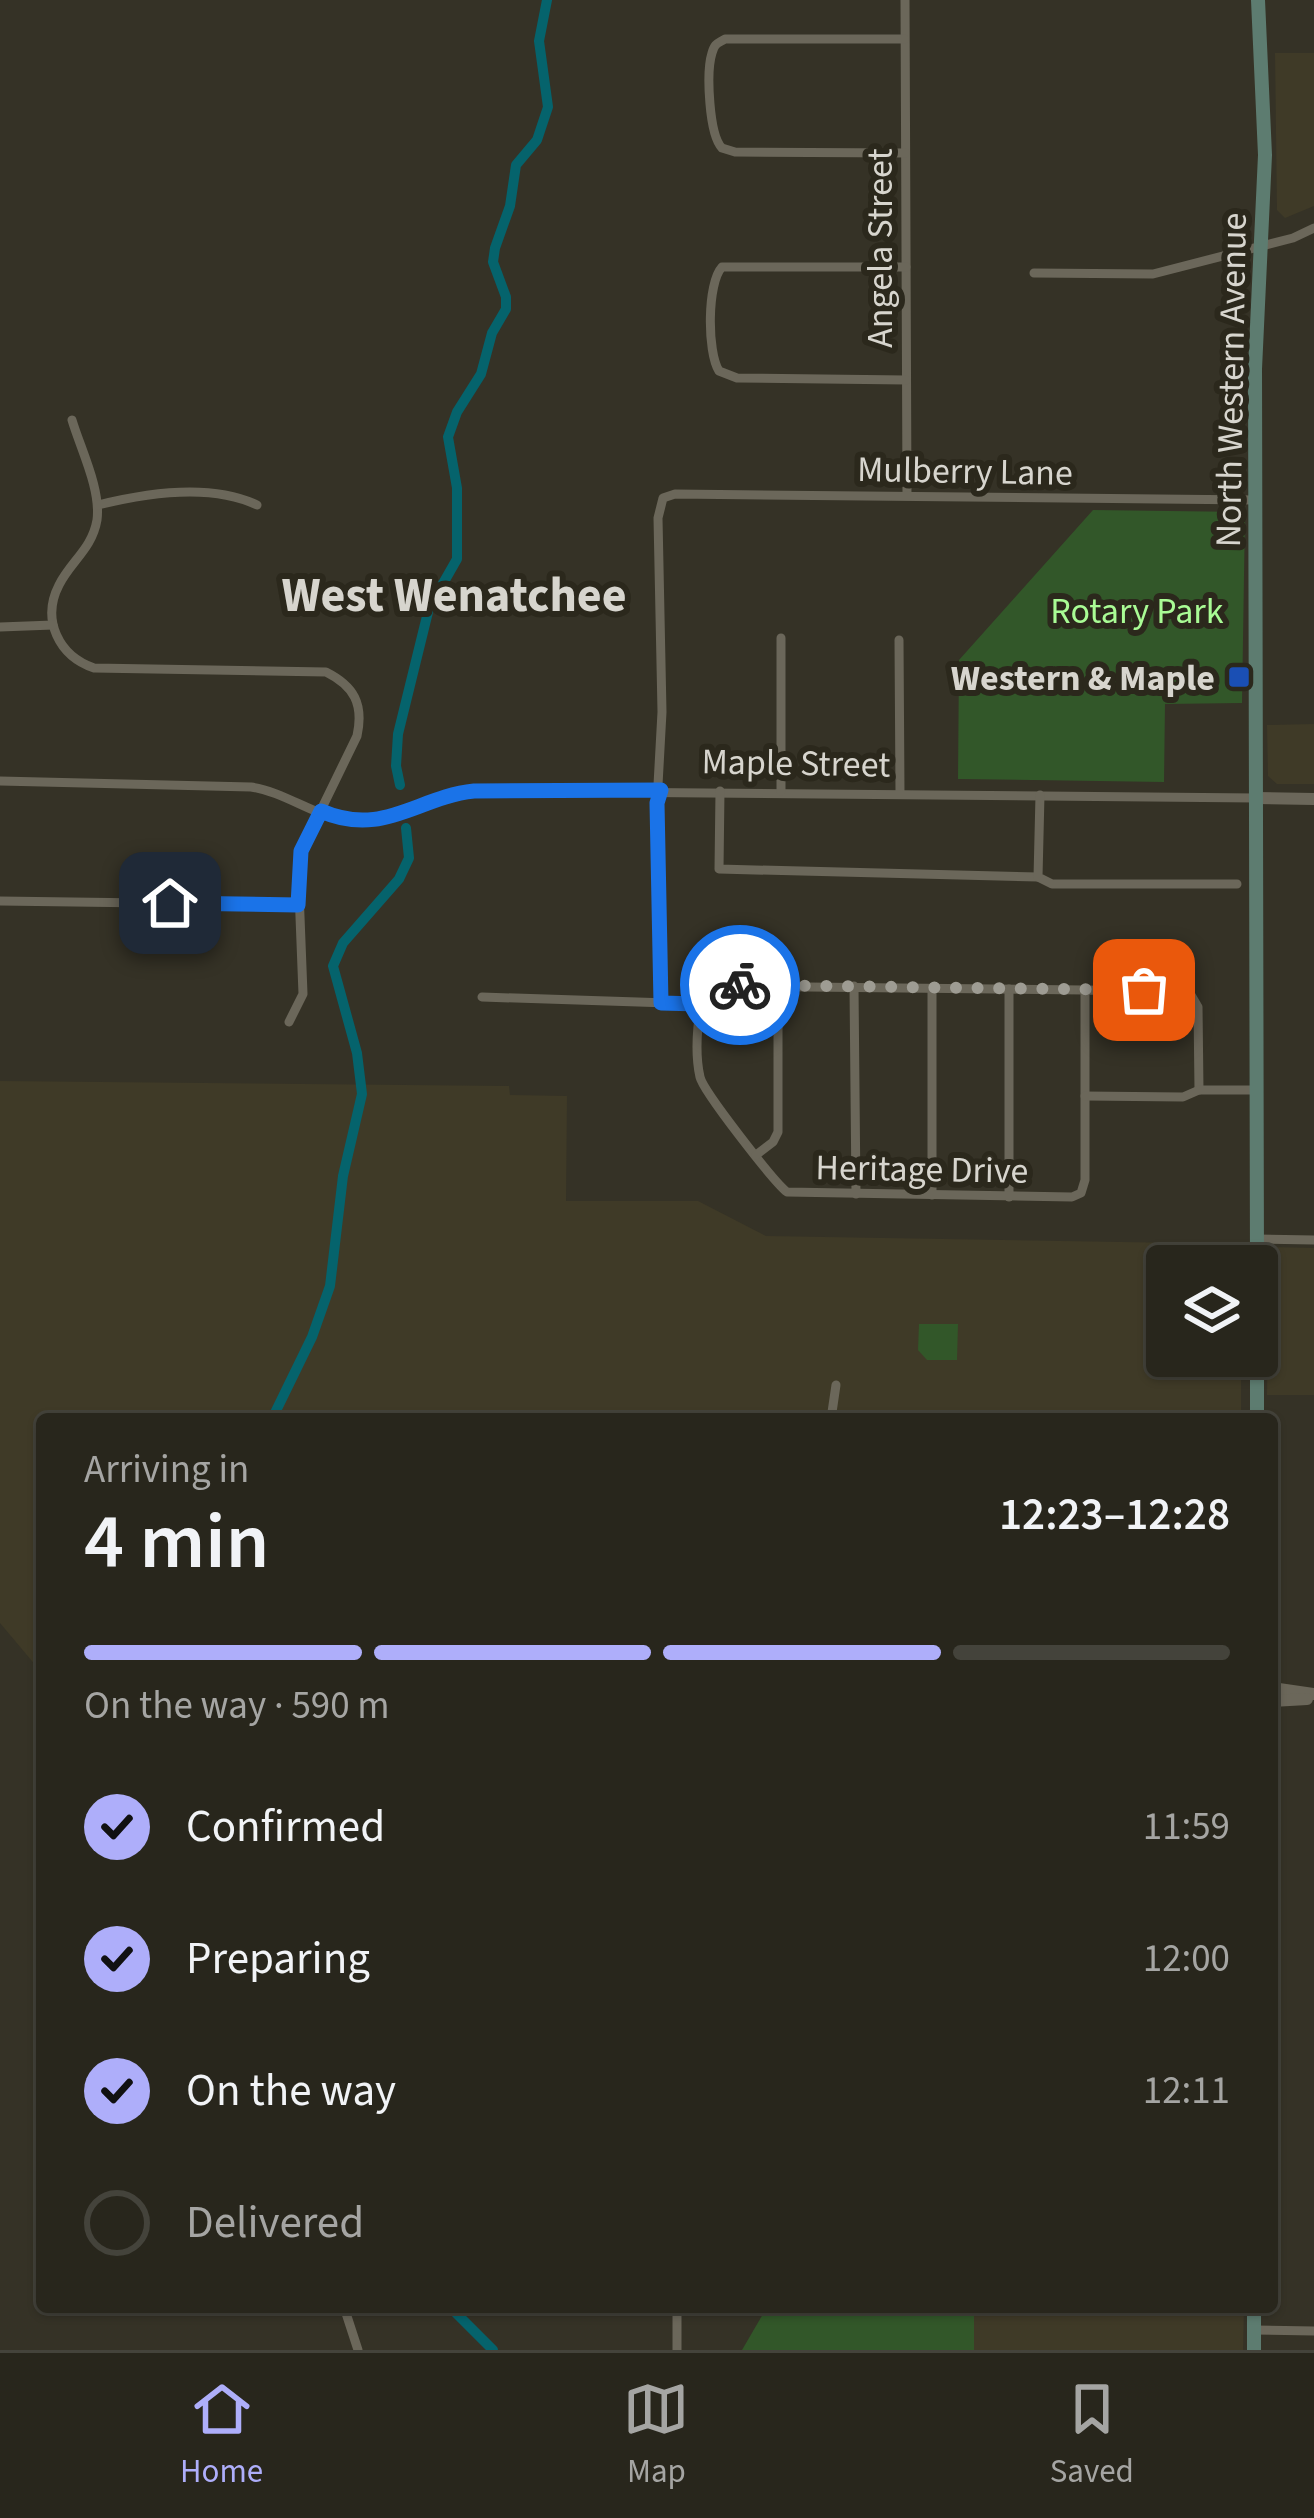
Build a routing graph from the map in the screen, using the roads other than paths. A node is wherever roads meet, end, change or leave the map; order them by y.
1 (904, 0) edge
2 (1258, 0) edge
3 (904, 39) junction
4 (905, 153) junction
5 (1314, 228) edge
6 (1262, 245) junction
7 (906, 267) junction
8 (1034, 273) dead end
9 (906, 380) junction
10 (72, 420) dead end
11 (908, 495) junction
12 (1255, 500) junction
13 (98, 505) junction
14 (257, 506) dead end
15 (53, 625) junction
16 (0, 628) edge
17 (781, 638) dead end
18 (899, 640) dead end
19 (0, 782) edge
20 (661, 790) junction
21 (720, 790) junction
22 (781, 791) junction
23 (900, 793) junction
24 (1040, 795) junction
25 (1256, 798) junction
26 (1314, 799) edge
27 (321, 811) junction
28 (1038, 877) junction
29 (1237, 884) dead end
30 (0, 901) edge
31 (298, 905) junction
32 (778, 986) junction
33 (854, 986) junction
34 (932, 988) junction
35 (1009, 988) junction
36 (1085, 990) junction
37 (482, 997) dead end
38 (661, 1003) junction
39 (699, 1004) junction
40 (289, 1022) dead end
41 (1199, 1090) junction
42 (1256, 1090) junction
43 (1085, 1096) junction
44 (756, 1155) junction
45 (856, 1194) junction
46 (932, 1195) junction
47 (1009, 1196) junction
48 (1256, 1239) junction
49 (1314, 1240) edge
50 (1256, 1245) edge
51 (1257, 1377) edge
52 (836, 1384) dead end
53 (832, 1413) edge
54 (1257, 1413) edge
55 (1278, 1689) edge
56 (1314, 1696) edge
57 (1278, 1700) edge
58 (346, 2313) edge
59 (677, 2313) edge
60 (1254, 2313) edge
61 (1254, 2330) junction
62 (1314, 2331) edge
63 (358, 2350) edge
64 (677, 2350) edge
65 (1254, 2350) edge

1 - 3 street, Angela Street
2 - 6 main road, North Western Avenue
3 - 4 street, Angela Street
3 - 4 street
4 - 7 street, Angela Street
5 - 6 street
6 - 8 street
6 - 12 main road, North Western Avenue
7 - 9 street, Angela Street
7 - 9 street
9 - 11 street, Angela Street
10 - 13 street
11 - 12 street, Mulberry Lane
11 - 20 street, Mulberry Lane
12 - 25 main road, North Western Avenue
13 - 14 street
13 - 15 street
15 - 16 street
15 - 27 street
17 - 22 street
18 - 23 street
19 - 27 street, Maple Street
20 - 21 street, Maple Street
20 - 27 street, Maple Street
20 - 38 street
21 - 22 street, Maple Street
21 - 28 street
22 - 23 street, Maple Street
23 - 24 street, Maple Street
24 - 25 street, Maple Street
24 - 28 street
25 - 26 street, Maple Street
25 - 42 main road, North Western Avenue
27 - 31 street
28 - 29 street
30 - 31 street
31 - 40 street
32 - 33 street
32 - 39 street
32 - 44 street
33 - 34 street
33 - 45 street
34 - 35 street
34 - 46 street
35 - 36 street
35 - 47 street
36 - 41 street
36 - 43 street
37 - 38 street
38 - 39 street
39 - 44 street, Heritage Drive
41 - 42 street
41 - 43 street
42 - 48 main road, North Western Avenue
43 - 47 street, Heritage Drive
44 - 45 street, Heritage Drive
45 - 46 street, Heritage Drive
46 - 47 street, Heritage Drive
48 - 49 street
48 - 50 main road, North Western Avenue
51 - 54 main road
52 - 53 street
55 - 56 street
56 - 57 street
58 - 63 street
59 - 64 street
60 - 61 main road
61 - 62 street
61 - 65 main road

